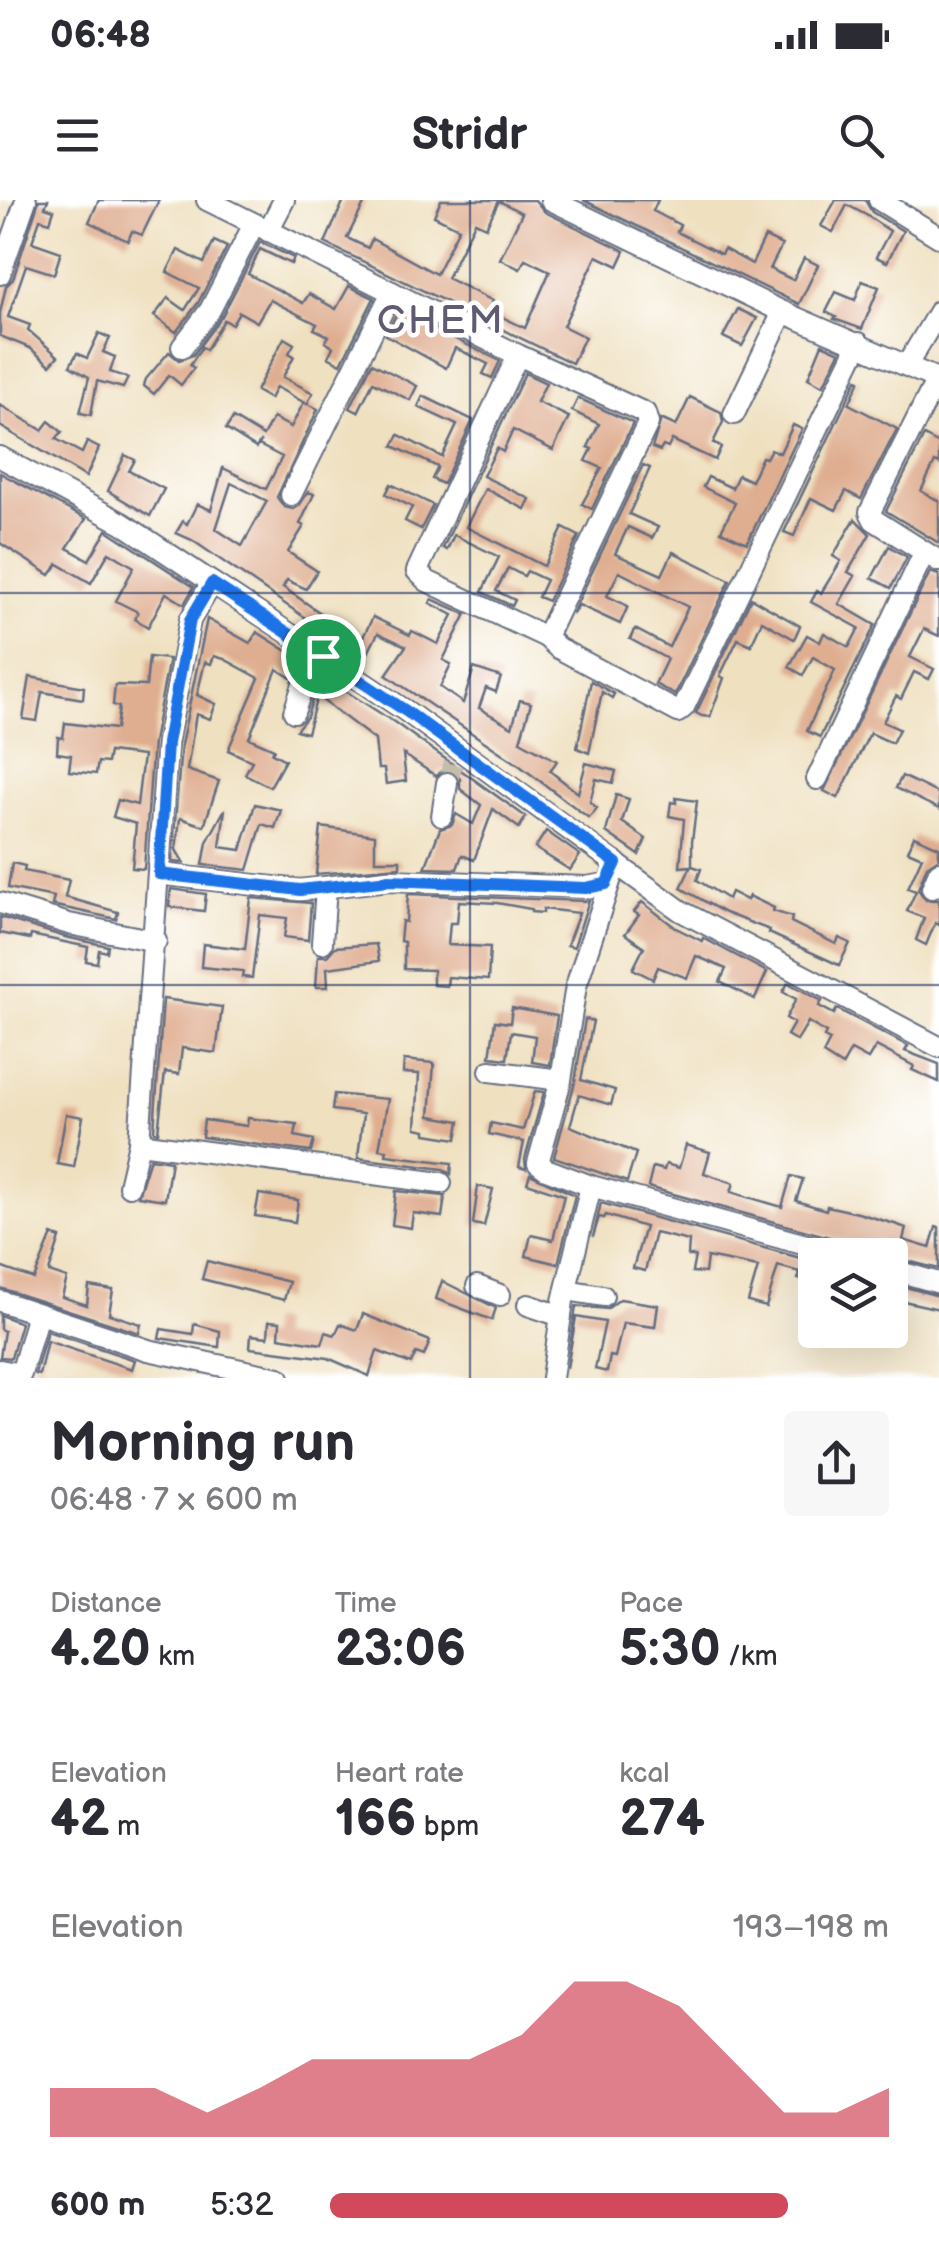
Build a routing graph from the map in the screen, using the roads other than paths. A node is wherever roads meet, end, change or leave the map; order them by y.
1 (26, 200) edge
2 (207, 200) edge
3 (284, 200) edge
4 (551, 200) edge
5 (891, 203) edge
6 (584, 207) edge
7 (261, 228) junction
8 (939, 236) edge
9 (1, 267) edge
10 (392, 292) junction
11 (939, 311) edge
12 (784, 312) junction
13 (859, 344) junction
14 (182, 347) dead end
15 (518, 355) junction
16 (907, 365) junction
17 (938, 380) edge
18 (734, 414) dead end
19 (0, 457) edge
20 (291, 496) dead end
21 (931, 557) edge
22 (212, 583) junction
23 (546, 637) junction
24 (323, 656) junction
25 (294, 712) dead end
26 (454, 766) junction
27 (817, 779) dead end
28 (442, 816) dead end
29 (616, 863) junction
30 (159, 874) junction
31 (606, 884) junction
32 (326, 888) junction
33 (0, 903) edge
34 (156, 941) junction
35 (322, 943) dead end
36 (939, 1048) edge
37 (490, 1071) dead end
38 (560, 1080) junction
39 (139, 1143) junction
40 (441, 1182) dead end
41 (130, 1186) dead end
42 (591, 1186) junction
43 (798, 1243) edge
44 (908, 1274) edge
45 (939, 1283) edge
46 (477, 1286) dead end
47 (566, 1290) junction
48 (500, 1295) dead end
49 (603, 1296) dead end
50 (0, 1301) edge
51 (528, 1305) dead end
52 (38, 1314) junction
53 (561, 1316) junction
54 (0, 1370) edge
55 (279, 1378) edge
56 (552, 1378) edge

1 - 9 street
2 - 7 street
3 - 7 street
4 - 6 street
5 - 8 street
6 - 12 street
7 - 10 street
7 - 14 street
10 - 15 street
10 - 20 street
11 - 16 street
12 - 13 street
12 - 18 street
13 - 16 street
13 - 23 street
15 - 23 street
15 - 23 street
16 - 17 street
17 - 21 street
19 - 22 street
21 - 27 street
22 - 24 street
22 - 30 street
24 - 25 street
24 - 26 street
26 - 28 street
26 - 29 street
29 - 31 street
29 - 36 street
30 - 32 street
30 - 34 street
31 - 32 street
31 - 38 street
32 - 35 street
33 - 34 street
34 - 39 street
37 - 38 street
38 - 42 street
39 - 40 street
39 - 41 street
42 - 43 street
42 - 47 street
44 - 45 street
46 - 48 street
47 - 49 street
47 - 53 street
50 - 52 street
51 - 53 street
52 - 54 street
52 - 55 street
53 - 56 street

